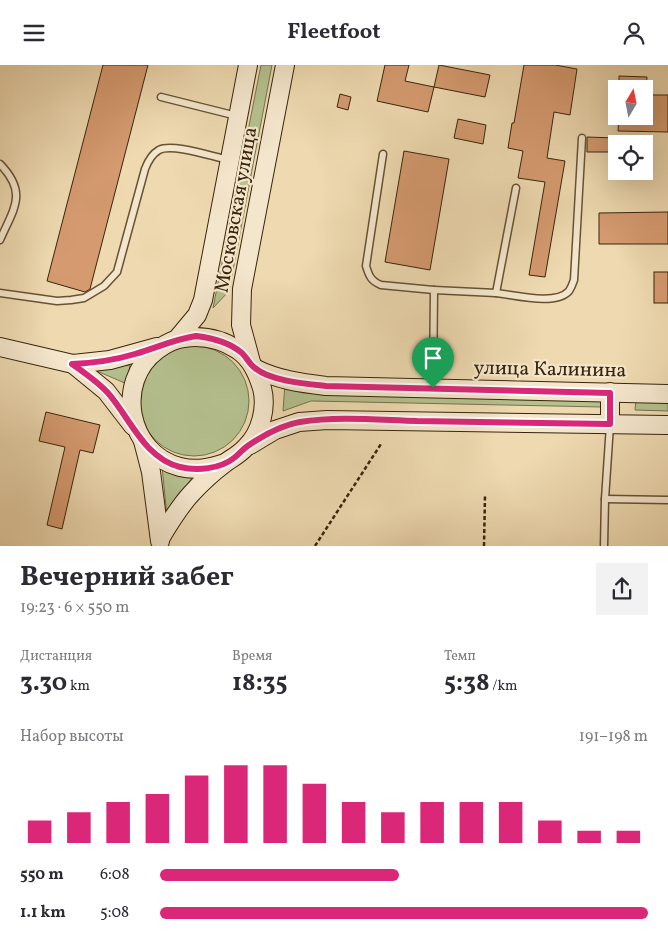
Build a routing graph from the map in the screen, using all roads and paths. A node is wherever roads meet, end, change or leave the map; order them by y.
1 (248, 65) edge
2 (285, 65) edge
3 (161, 97) dead end
4 (238, 117) junction
5 (582, 138) dead end
6 (382, 154) dead end
7 (230, 160) junction
8 (0, 164) edge
9 (516, 188) dead end
10 (0, 240) edge
11 (434, 290) junction
12 (0, 293) edge
13 (496, 293) junction
14 (171, 342) junction
15 (0, 347) edge
16 (72, 364) junction
17 (252, 365) junction
18 (433, 388) junction
19 (610, 393) junction
20 (668, 394) edge
21 (610, 424) junction
22 (668, 425) edge
23 (141, 437) junction
24 (381, 444) dead end
25 (248, 446) junction
26 (225, 463) junction
27 (485, 496) dead end
28 (605, 499) junction
29 (668, 500) edge
30 (160, 542) edge
31 (315, 546) edge
32 (484, 546) edge
33 (604, 546) edge

1 - 4 main road, Московская улица
2 - 17 main road, Московская улица
3 - 4 lane
4 - 7 main road, Московская улица
5 - 13 lane
6 - 11 lane
7 - 12 lane
7 - 14 main road, Московская улица
8 - 10 lane
9 - 13 lane
11 - 13 lane
11 - 18 lane
14 - 16 main road
14 - 17 main road
14 - 23 main road
15 - 16 main road
16 - 23 main road
17 - 18 main road, улица Калинина
17 - 25 main road
18 - 19 main road, улица Калинина
19 - 20 main road, улица Калинина
19 - 21 main road
21 - 22 main road
21 - 25 main road
21 - 28 lane
23 - 26 main road
23 - 30 main road
24 - 31 path
25 - 26 main road
26 - 30 main road
27 - 32 path
28 - 29 lane
28 - 33 lane

